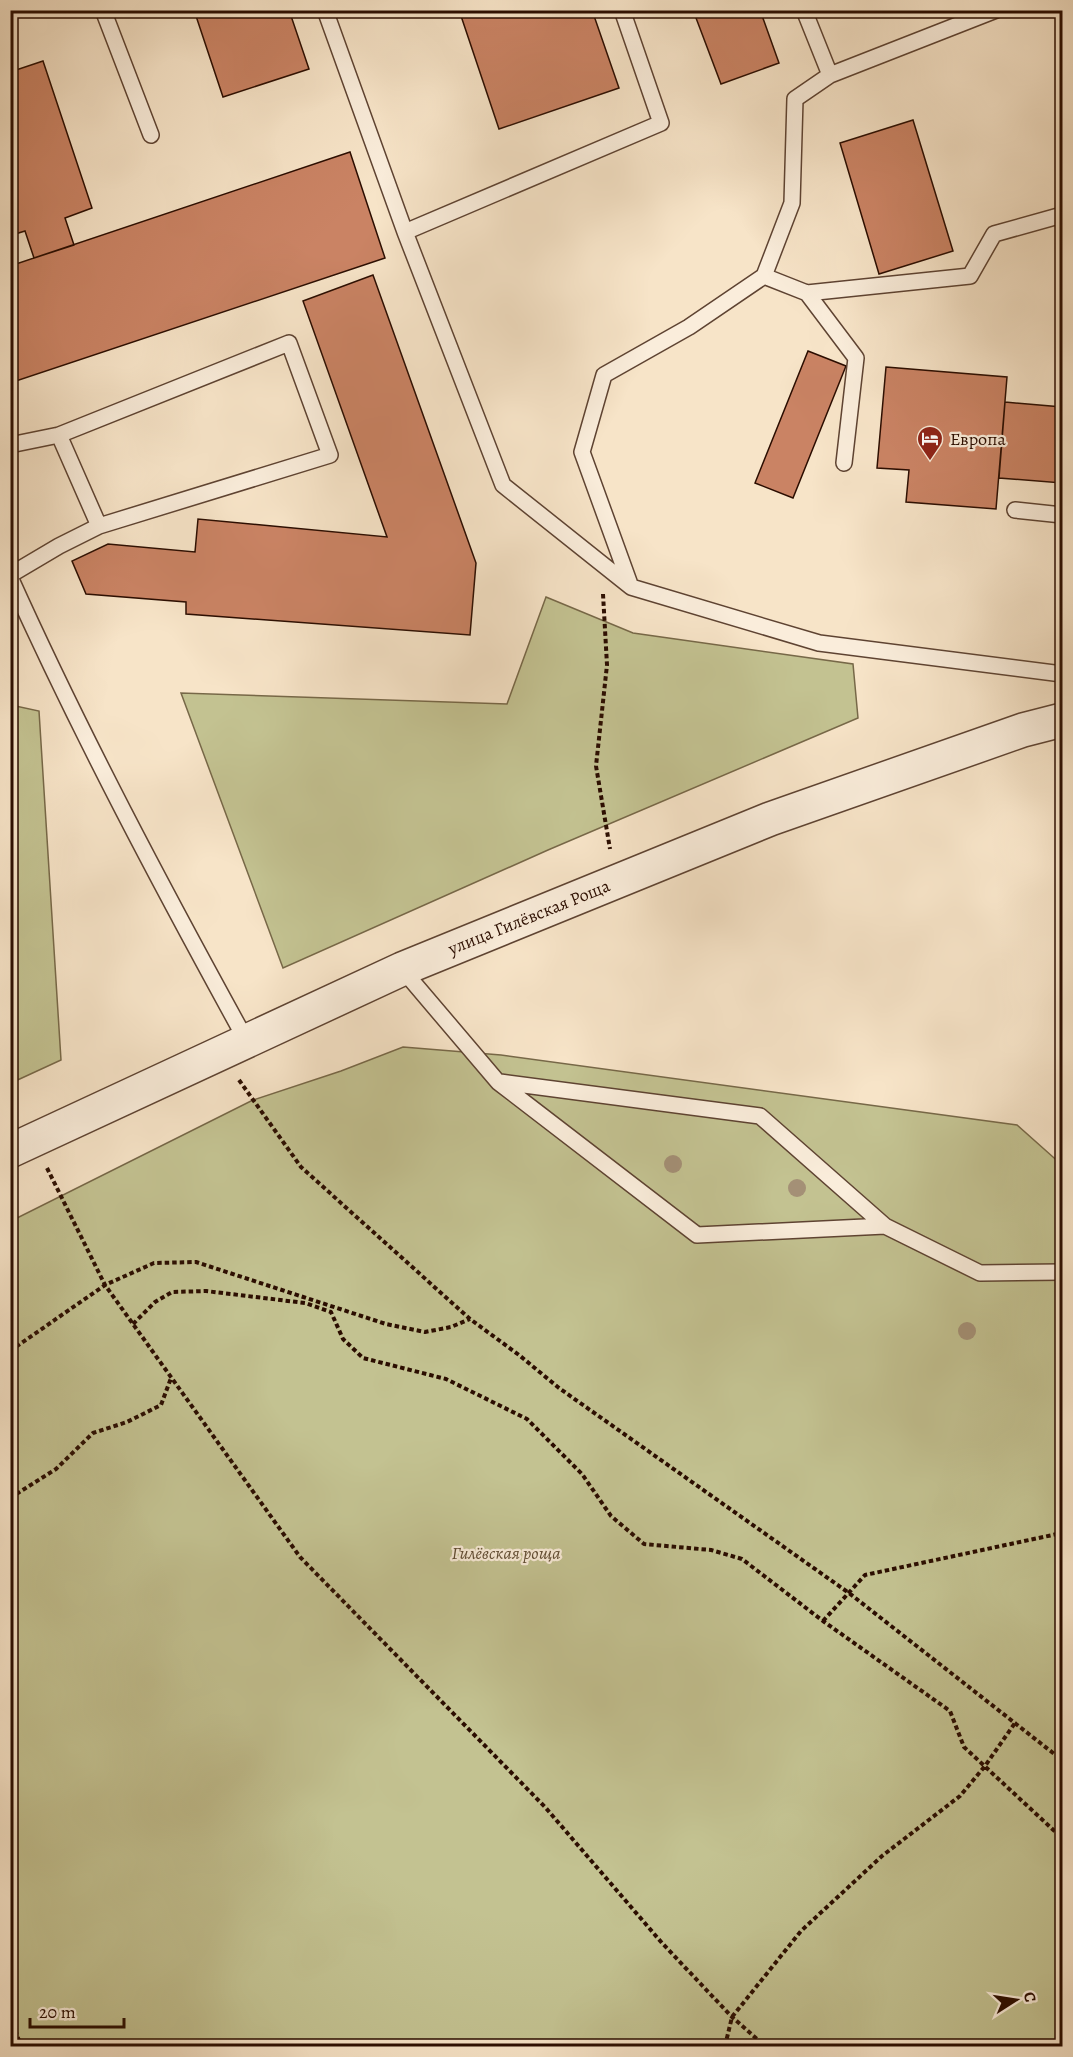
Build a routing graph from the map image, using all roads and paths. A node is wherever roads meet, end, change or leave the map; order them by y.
1 (103, 10) edge
2 (325, 10) edge
3 (622, 10) edge
4 (804, 10) edge
5 (996, 10) edge
6 (830, 75) junction
7 (151, 135) dead end
8 (1062, 215) edge
9 (405, 232) junction
10 (764, 276) junction
11 (807, 293) junction
12 (59, 435) junction
13 (10, 445) edge
14 (844, 463) dead end
15 (1015, 510) dead end
16 (1062, 515) edge
17 (99, 526) junction
18 (601, 564) junction
19 (10, 576) edge
20 (631, 587) junction
21 (1062, 674) edge
22 (1062, 720) edge
23 (616, 882) junction
24 (402, 969) junction
25 (233, 1046) junction
26 (498, 1082) junction
27 (22, 1145) edge
28 (885, 1226) junction
29 (1062, 1272) edge
30 (105, 1285) junction
31 (470, 1319) junction
32 (133, 1324) junction
33 (10, 1351) edge
34 (171, 1377) junction
35 (10, 1498) edge
36 (1062, 1533) edge
37 (849, 1593) junction
38 (823, 1621) junction
39 (1016, 1723) junction
40 (1062, 1760) edge
41 (985, 1766) junction
42 (1062, 1838) edge
43 (10, 2016) edge
44 (732, 2017) junction
45 (21, 2046) edge
46 (725, 2046) edge
47 (765, 2046) edge

1 - 7 lane
2 - 9 lane
3 - 9 lane
4 - 6 lane
5 - 6 lane
6 - 10 lane
8 - 11 lane
9 - 18 lane
10 - 11 lane
10 - 20 lane
11 - 14 lane
12 - 13 lane
12 - 17 lane
12 - 17 lane
15 - 16 lane
17 - 19 lane
18 - 20 lane
18 - 23 path
19 - 25 lane
20 - 21 lane
22 - 23 street, улица Гилёвская Роща
23 - 24 street, улица Гилёвская Роща
24 - 25 street, улица Гилёвская Роща
24 - 26 lane
25 - 27 street, улица Гилёвская Роща
25 - 31 path
26 - 28 lane
26 - 28 lane
27 - 30 path
28 - 29 lane
30 - 31 path
30 - 32 path
30 - 33 path
31 - 37 path
32 - 34 path
32 - 38 path
34 - 35 path
34 - 44 path
36 - 37 path
37 - 38 path
37 - 39 path
38 - 41 path
39 - 40 path
39 - 41 path
41 - 42 path
41 - 44 path
43 - 45 path
44 - 46 path
44 - 47 path

